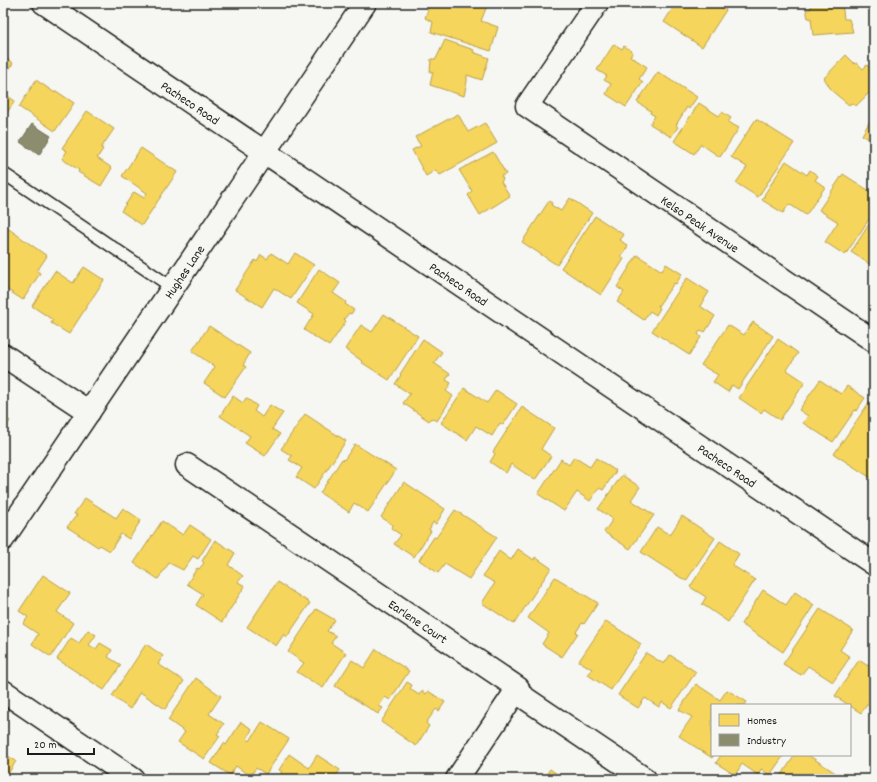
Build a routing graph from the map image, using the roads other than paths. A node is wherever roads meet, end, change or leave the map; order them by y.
1 (44, 3) edge
2 (365, 3) edge
3 (597, 3) edge
4 (265, 152) junction
5 (3, 173) edge
6 (173, 288) junction
7 (874, 341) edge
8 (3, 355) edge
9 (89, 412) junction
10 (187, 465) dead end
11 (3, 539) edge
12 (873, 560) edge
13 (3, 691) edge
14 (516, 692) junction
15 (133, 779) edge
16 (457, 779) edge
17 (645, 779) edge

1 - 4 street, Pacheco Road
2 - 4 street, Hughes Lane
3 - 7 street, Kelso Peak Avenue
4 - 6 street, Hughes Lane
4 - 12 street, Pacheco Road
5 - 6 lane
6 - 9 street, Hughes Lane
8 - 9 street
9 - 11 street, Hughes Lane
10 - 14 street, Earlene Court
13 - 15 street
14 - 16 street
14 - 17 street, Earlene Court

